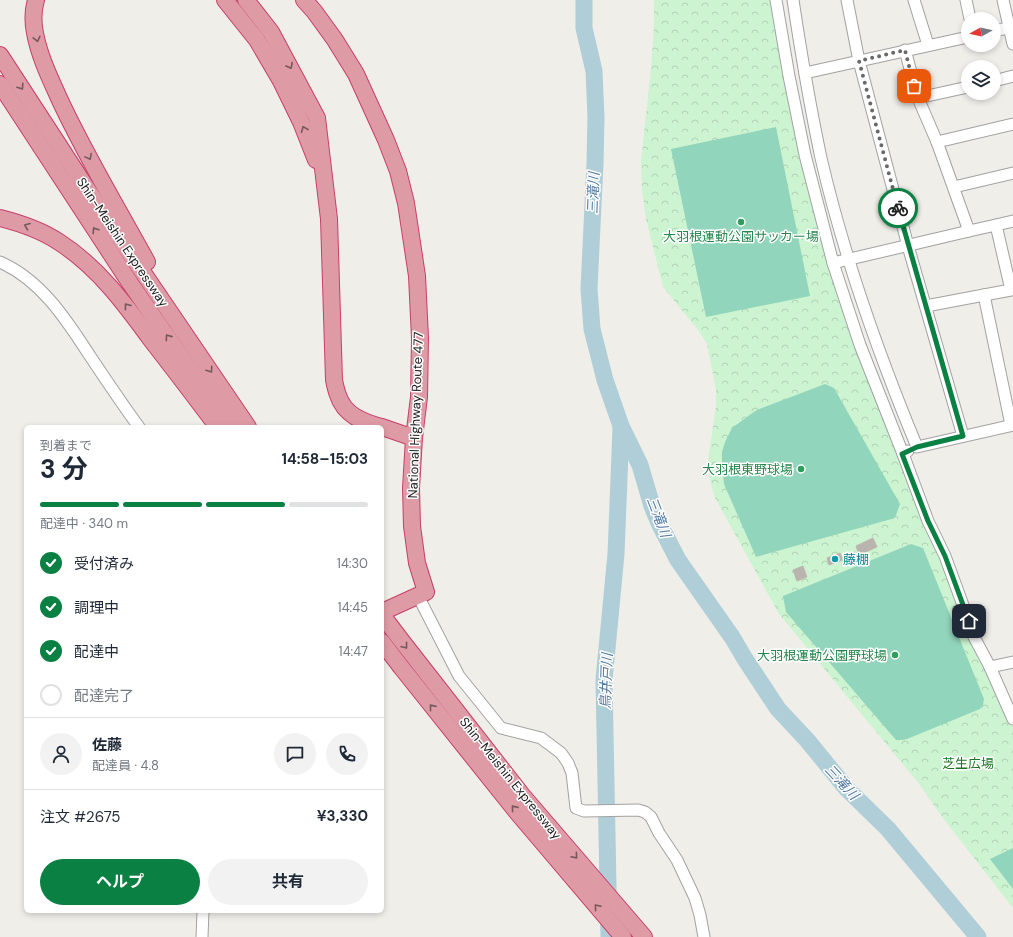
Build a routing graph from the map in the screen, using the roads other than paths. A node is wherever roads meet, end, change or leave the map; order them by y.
1 (36, 0) edge
2 (213, 0) edge
3 (225, 0) edge
4 (240, 0) edge
5 (246, 0) edge
6 (304, 0) edge
7 (776, 0) edge
8 (793, 0) edge
9 (847, 0) edge
10 (914, 0) edge
11 (966, 0) edge
12 (1003, 0) edge
13 (969, 12) edge
14 (1011, 27) edge
15 (1001, 29) edge
16 (271, 32) junction
17 (961, 38) edge
18 (257, 40) junction
19 (1013, 44) edge
20 (928, 45) junction
21 (905, 50) junction
22 (0, 55) edge
23 (859, 61) junction
24 (805, 73) junction
25 (1013, 76) edge
26 (1001, 79) edge
27 (0, 84) edge
28 (961, 89) edge
29 (918, 98) junction
30 (1013, 124) edge
31 (937, 142) junction
32 (1013, 173) edge
33 (324, 178) junction
34 (954, 187) junction
35 (0, 218) edge
36 (1013, 221) edge
37 (996, 225) junction
38 (969, 231) junction
39 (908, 246) junction
40 (848, 260) junction
41 (0, 262) edge
42 (833, 263) junction
43 (1012, 289) edge
44 (984, 295) junction
45 (926, 306) junction
46 (194, 348) junction
47 (137, 425) edge
48 (216, 425) edge
49 (229, 425) edge
50 (247, 425) edge
51 (374, 425) edge
52 (1012, 425) edge
53 (384, 428) edge
54 (963, 436) junction
55 (414, 438) junction
56 (917, 447) junction
57 (902, 454) junction
58 (418, 596) junction
59 (384, 611) edge
60 (384, 618) edge
61 (384, 645) edge
62 (1013, 662) edge
63 (990, 667) junction
64 (1013, 718) edge
65 (203, 913) edge
66 (202, 937) edge
67 (623, 937) edge
68 (644, 937) edge
69 (704, 937) edge

1 -> 46 highway
2 - 18 highway
3 - 18 highway
4 - 16 highway
5 - 16 highway
6 - 55 highway, National Highway Route 477
7 - 42 street
8 - 24 street
9 - 23 street
10 - 20 street
11 - 13 street
12 - 14 street
14 - 15 street
14 - 19 street
16 -> 33 highway
17 - 20 street
33 -> 18 highway
20 - 21 street
21 - 23 street
21 - 29 street
22 -> 46 highway, Shin-Meishin Expressway
23 - 24 street
23 - 39 street
24 - 40 street
25 - 26 street
49 -> 27 highway, Shin-Meishin Expressway
28 - 29 street
29 - 31 street
30 - 31 street
31 - 34 street
32 - 34 street
33 - 51 highway
34 - 38 street
48 -> 35 highway
36 - 37 street
37 - 38 street
37 - 43 street
38 - 39 street
39 - 40 street
39 - 45 street
40 - 42 street
40 - 56 street
41 - 47 street
42 - 57 street
43 - 44 street
44 - 45 street
44 - 52 street
45 - 54 street
46 -> 50 highway, Shin-Meishin Expressway
52 - 54 street
53 - 55 highway
54 - 56 street
55 - 58 highway, National Highway Route 477
56 - 57 street
57 - 63 street
58 - 59 highway
58 - 69 street
60 -> 68 highway, Shin-Meishin Expressway
67 -> 61 highway, Shin-Meishin Expressway
62 - 63 street
63 - 64 street
65 - 66 street

